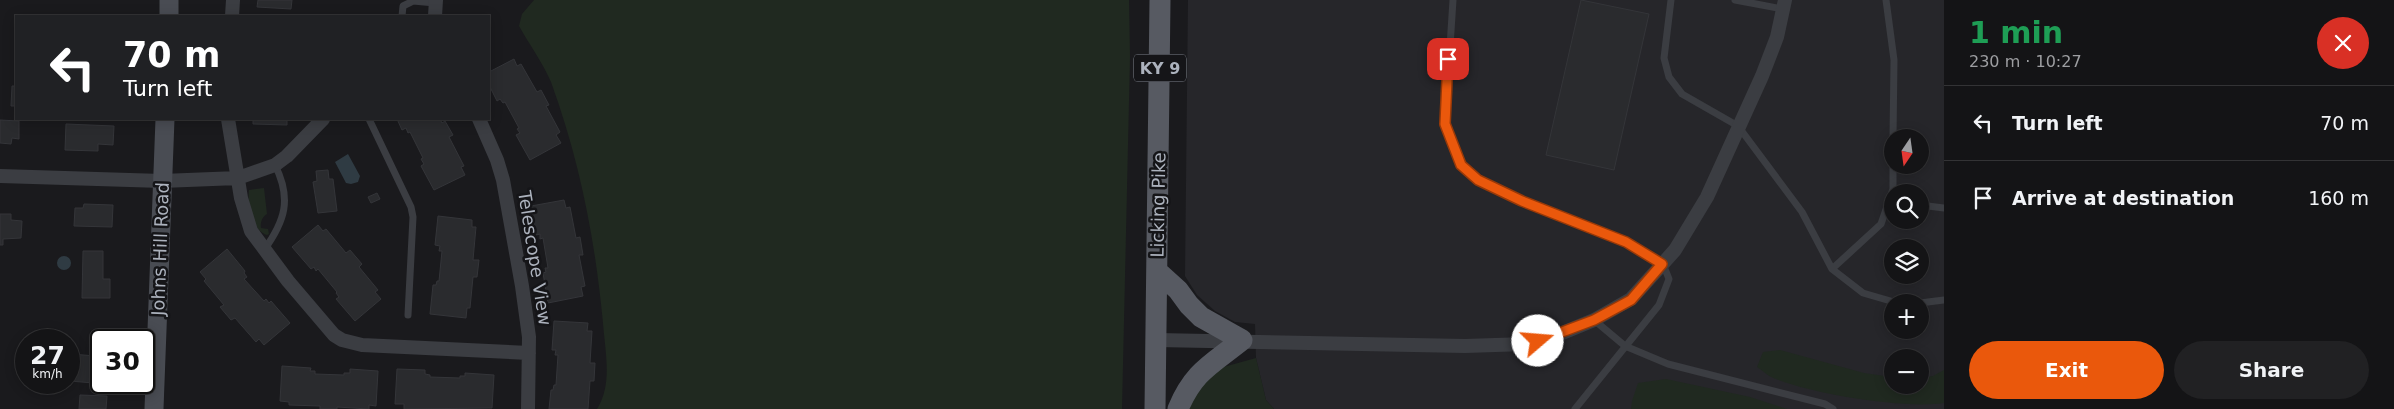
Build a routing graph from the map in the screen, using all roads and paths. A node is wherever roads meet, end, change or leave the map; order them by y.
1 (169, 0) edge
2 (233, 0) edge
3 (1160, 0) edge
4 (1453, 0) edge
5 (1671, 0) edge
6 (1736, 0) edge
7 (1886, 0) edge
8 (1784, 4) edge
9 (435, 6) edge
10 (169, 15) edge
11 (232, 15) edge
12 (402, 15) edge
13 (165, 120) edge
14 (228, 120) edge
15 (322, 120) edge
16 (369, 120) edge
17 (479, 120) edge
18 (1738, 126) junction
19 (1893, 129) edge
20 (275, 165) junction
21 (0, 176) edge
22 (238, 178) junction
23 (162, 181) junction
24 (1929, 206) edge
25 (1944, 208) edge
26 (1884, 217) edge
27 (264, 251) junction
28 (1662, 264) junction
29 (1832, 269) junction
30 (1157, 271) junction
31 (1884, 299) edge
32 (1944, 300) edge
33 (1929, 302) edge
34 (408, 315) dead end
35 (1594, 320) junction
36 (1157, 340) junction
37 (1242, 340) junction
38 (1625, 346) junction
39 (529, 353) junction
40 (154, 409) edge
41 (528, 409) edge
42 (1155, 409) edge
43 (1178, 409) edge
44 (1575, 409) edge
45 (1833, 409) edge

1 - 10 main road
2 - 11 street
3 - 30 main road, Licking Pike / KY 9
4 - 28 lane
5 - 18 lane
6 - 8 lane
7 - 19 lane
8 - 18 street
9 - 12 lane
13 - 23 main road, Johns Hill Road
14 - 22 street
15 - 20 street
16 - 34 lane
17 - 39 street, Telescope View
18 - 28 street
18 - 29 lane
20 - 22 street
20 - 27 lane
21 - 23 street
22 - 23 street
22 - 27 street
23 - 40 main road, Johns Hill Road
24 - 25 lane
26 - 29 lane
27 - 39 street
28 - 35 street
28 - 38 lane
29 - 31 lane
30 - 36 main road, Licking Pike / KY 9
30 - 37 main road
32 - 33 lane
35 - 37 street
35 - 38 lane
36 - 37 street
36 - 42 main road, Licking Pike / KY 9
37 - 43 main road
38 - 44 lane
38 - 45 lane
39 - 41 street, Telescope View

